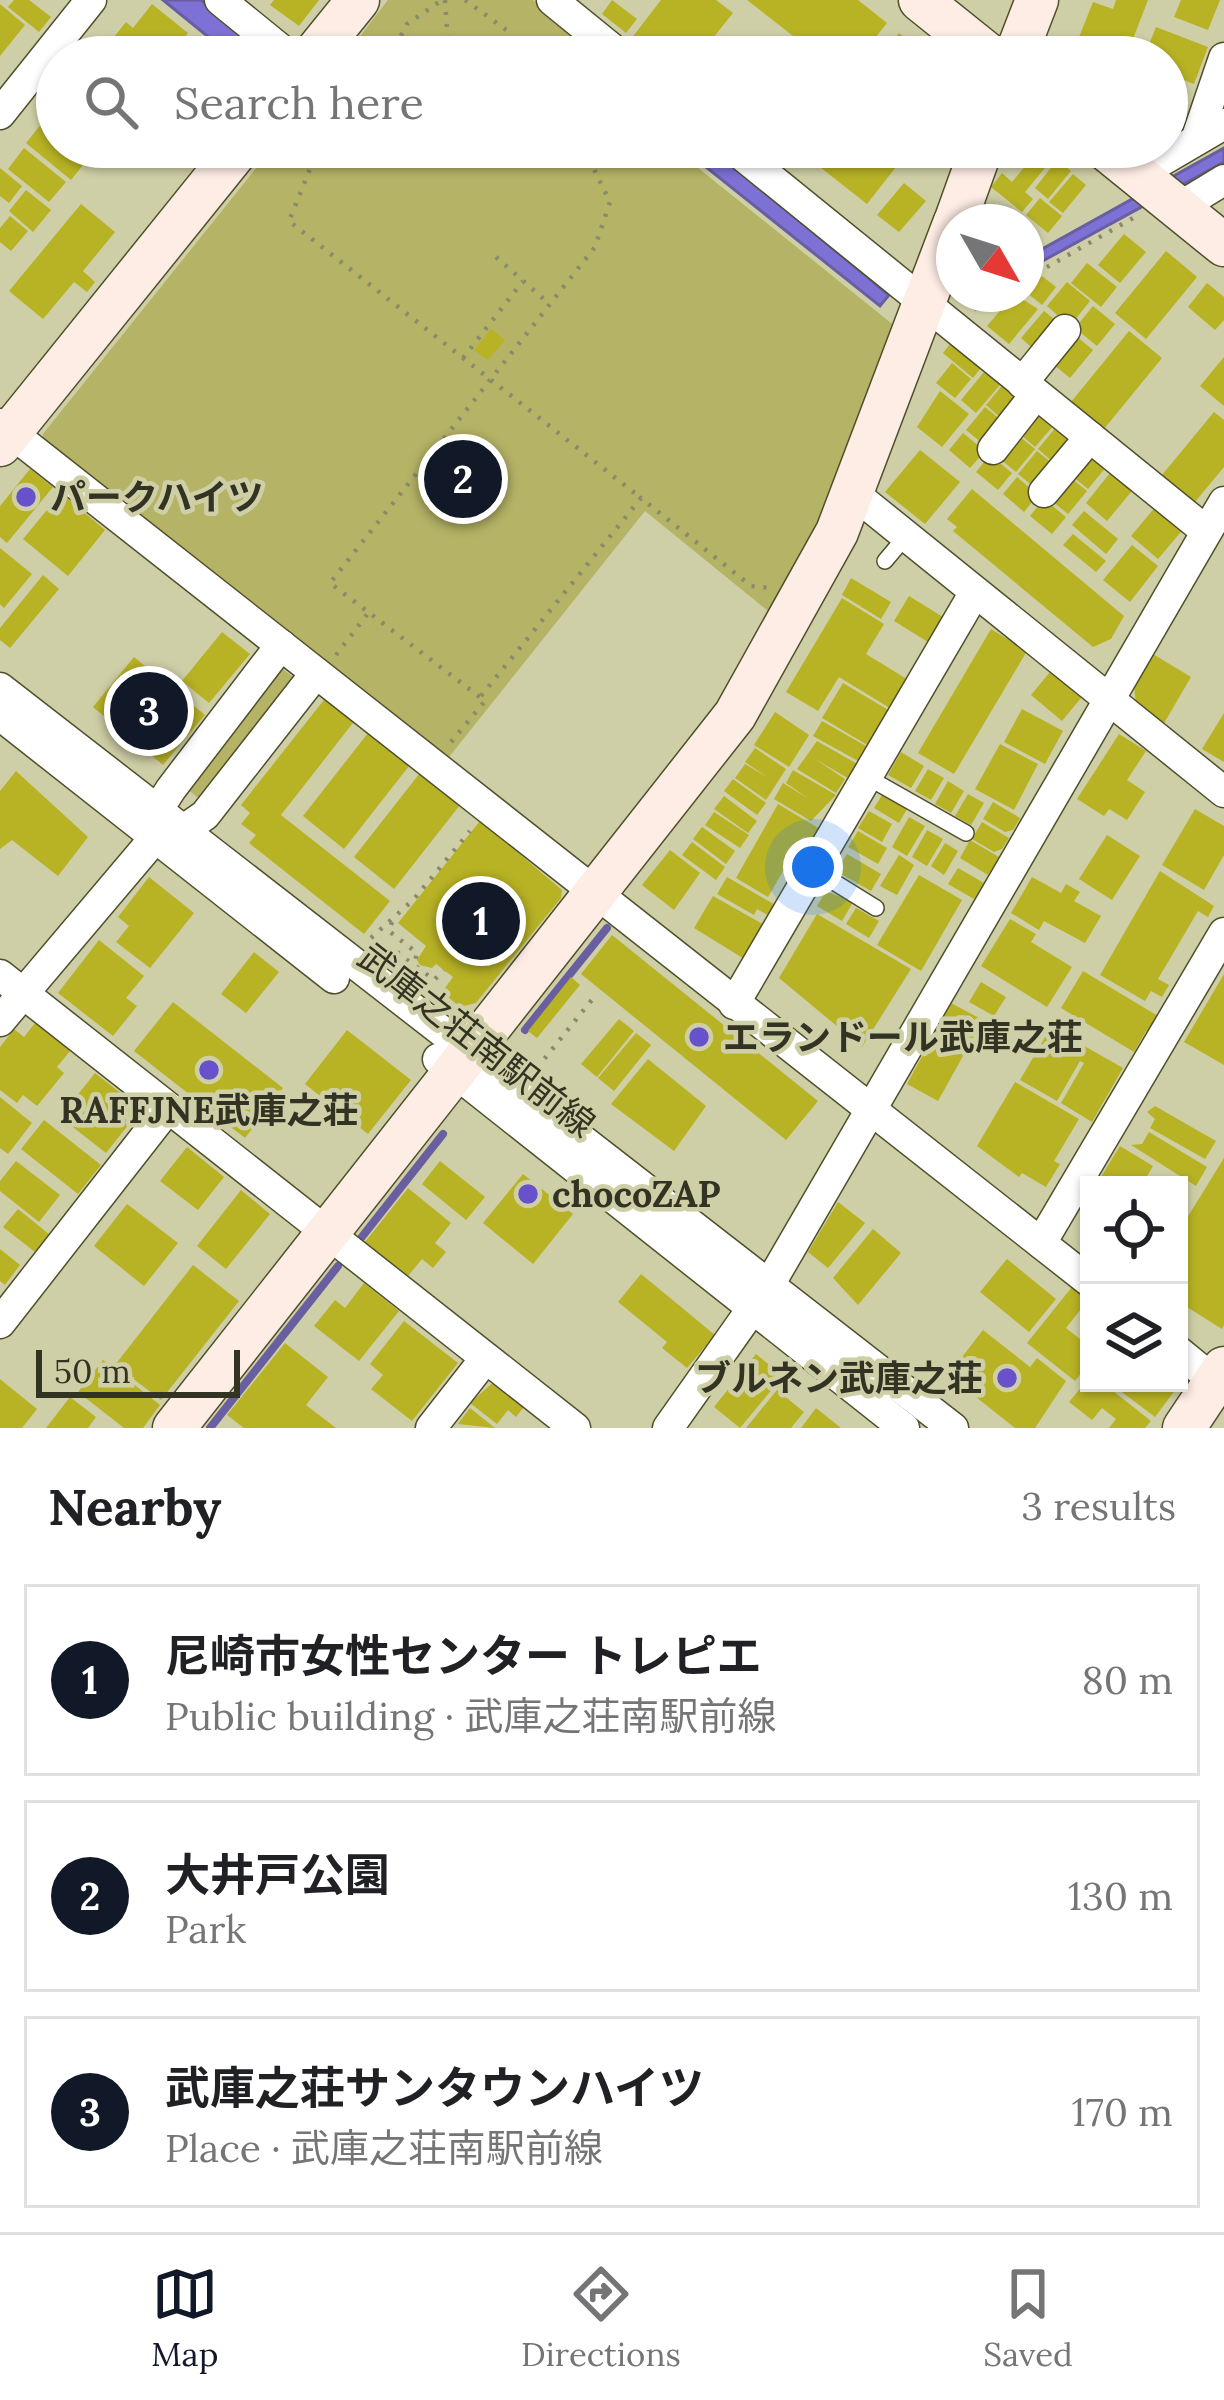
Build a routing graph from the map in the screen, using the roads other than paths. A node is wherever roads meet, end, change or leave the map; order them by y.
1 (91, 0) edge
2 (220, 0) edge
3 (358, 0) edge
4 (552, 0) edge
5 (920, 0) edge
6 (1036, 0) edge
7 (62, 36) edge
8 (264, 36) edge
9 (329, 36) edge
10 (596, 36) edge
11 (965, 36) edge
12 (1023, 36) edge
13 (1224, 58) edge
14 (36, 69) edge
15 (0, 114) edge
16 (1224, 124) edge
17 (1196, 140) junction
18 (1188, 151) edge
19 (223, 168) edge
20 (758, 168) edge
21 (974, 168) edge
22 (1125, 168) edge
23 (1175, 168) edge
24 (1224, 180) edge
25 (1154, 196) junction
26 (961, 204) edge
27 (1224, 245) edge
28 (936, 273) edge
29 (925, 304) junction
30 (1065, 330) dead end
31 (1029, 388) junction
32 (4, 434) edge
33 (1090, 437) junction
34 (993, 449) dead end
35 (1044, 492) dead end
36 (853, 493) junction
37 (1224, 502) edge
38 (1206, 531) junction
39 (906, 536) junction
40 (886, 562) dead end
41 (975, 592) junction
42 (281, 645) junction
43 (318, 674) junction
44 (0, 688) edge
45 (1109, 700) junction
46 (0, 715) edge
47 (867, 777) junction
48 (1224, 792) edge
49 (164, 828) junction
50 (965, 833) dead end
51 (813, 869) junction
52 (597, 895) junction
53 (876, 908) dead end
54 (1224, 933) edge
55 (12, 984) edge
56 (734, 1004) junction
57 (0, 1021) edge
58 (464, 1065) junction
59 (168, 1108) junction
60 (868, 1109) junction
61 (328, 1234) junction
62 (1041, 1243) junction
63 (1080, 1274) edge
64 (760, 1297) junction
65 (0, 1323) edge
66 (1188, 1358) edge
67 (485, 1359) junction
68 (1221, 1380) edge
69 (174, 1428) edge
70 (431, 1428) edge
71 (575, 1428) edge
72 (668, 1428) edge
73 (904, 1428) edge
74 (953, 1428) edge
75 (1184, 1428) edge

1 - 7 street
2 - 8 street
3 - 9 street
4 - 10 street
5 - 11 street
6 - 12 street
13 - 17 street
14 - 15 street
16 - 17 street
17 - 18 street
19 - 32 street
20 - 29 street
21 - 26 street
22 - 25 street
23 - 25 street
24 - 25 street
25 - 27 street
28 - 29 street
29 - 31 street
29 - 36 street
30 - 31 street
31 - 33 street
31 - 34 street
32 - 42 street
33 - 35 street
33 - 38 street
36 - 39 street
36 - 52 street
37 - 38 street
38 - 45 street
39 - 40 lane
39 - 41 street
41 - 45 street
41 - 47 street
42 - 43 street
42 - 49 street
43 - 49 street
43 - 52 street
44 - 49 street, 武庫之荘南駅前線
45 - 48 street
45 - 60 street
46 - 49 street, 武庫之荘南駅前線
47 - 50 lane
47 - 51 street
49 - 55 street
49 - 58 street, 武庫之荘南駅前線
51 - 53 lane
51 - 56 street
52 - 56 street
52 - 58 street
54 - 62 street
55 - 57 street
55 - 59 street
56 - 60 street
58 - 61 street
58 - 64 street, 武庫之荘南駅前線
59 - 61 street
59 - 65 street
60 - 62 street
60 - 64 street
61 - 67 street
61 - 69 street
62 - 63 street
64 - 72 street
64 - 73 street, 武庫之荘南駅前線
64 - 74 street, 武庫之荘南駅前線
66 - 68 street
67 - 70 street
67 - 71 street
68 - 75 street

